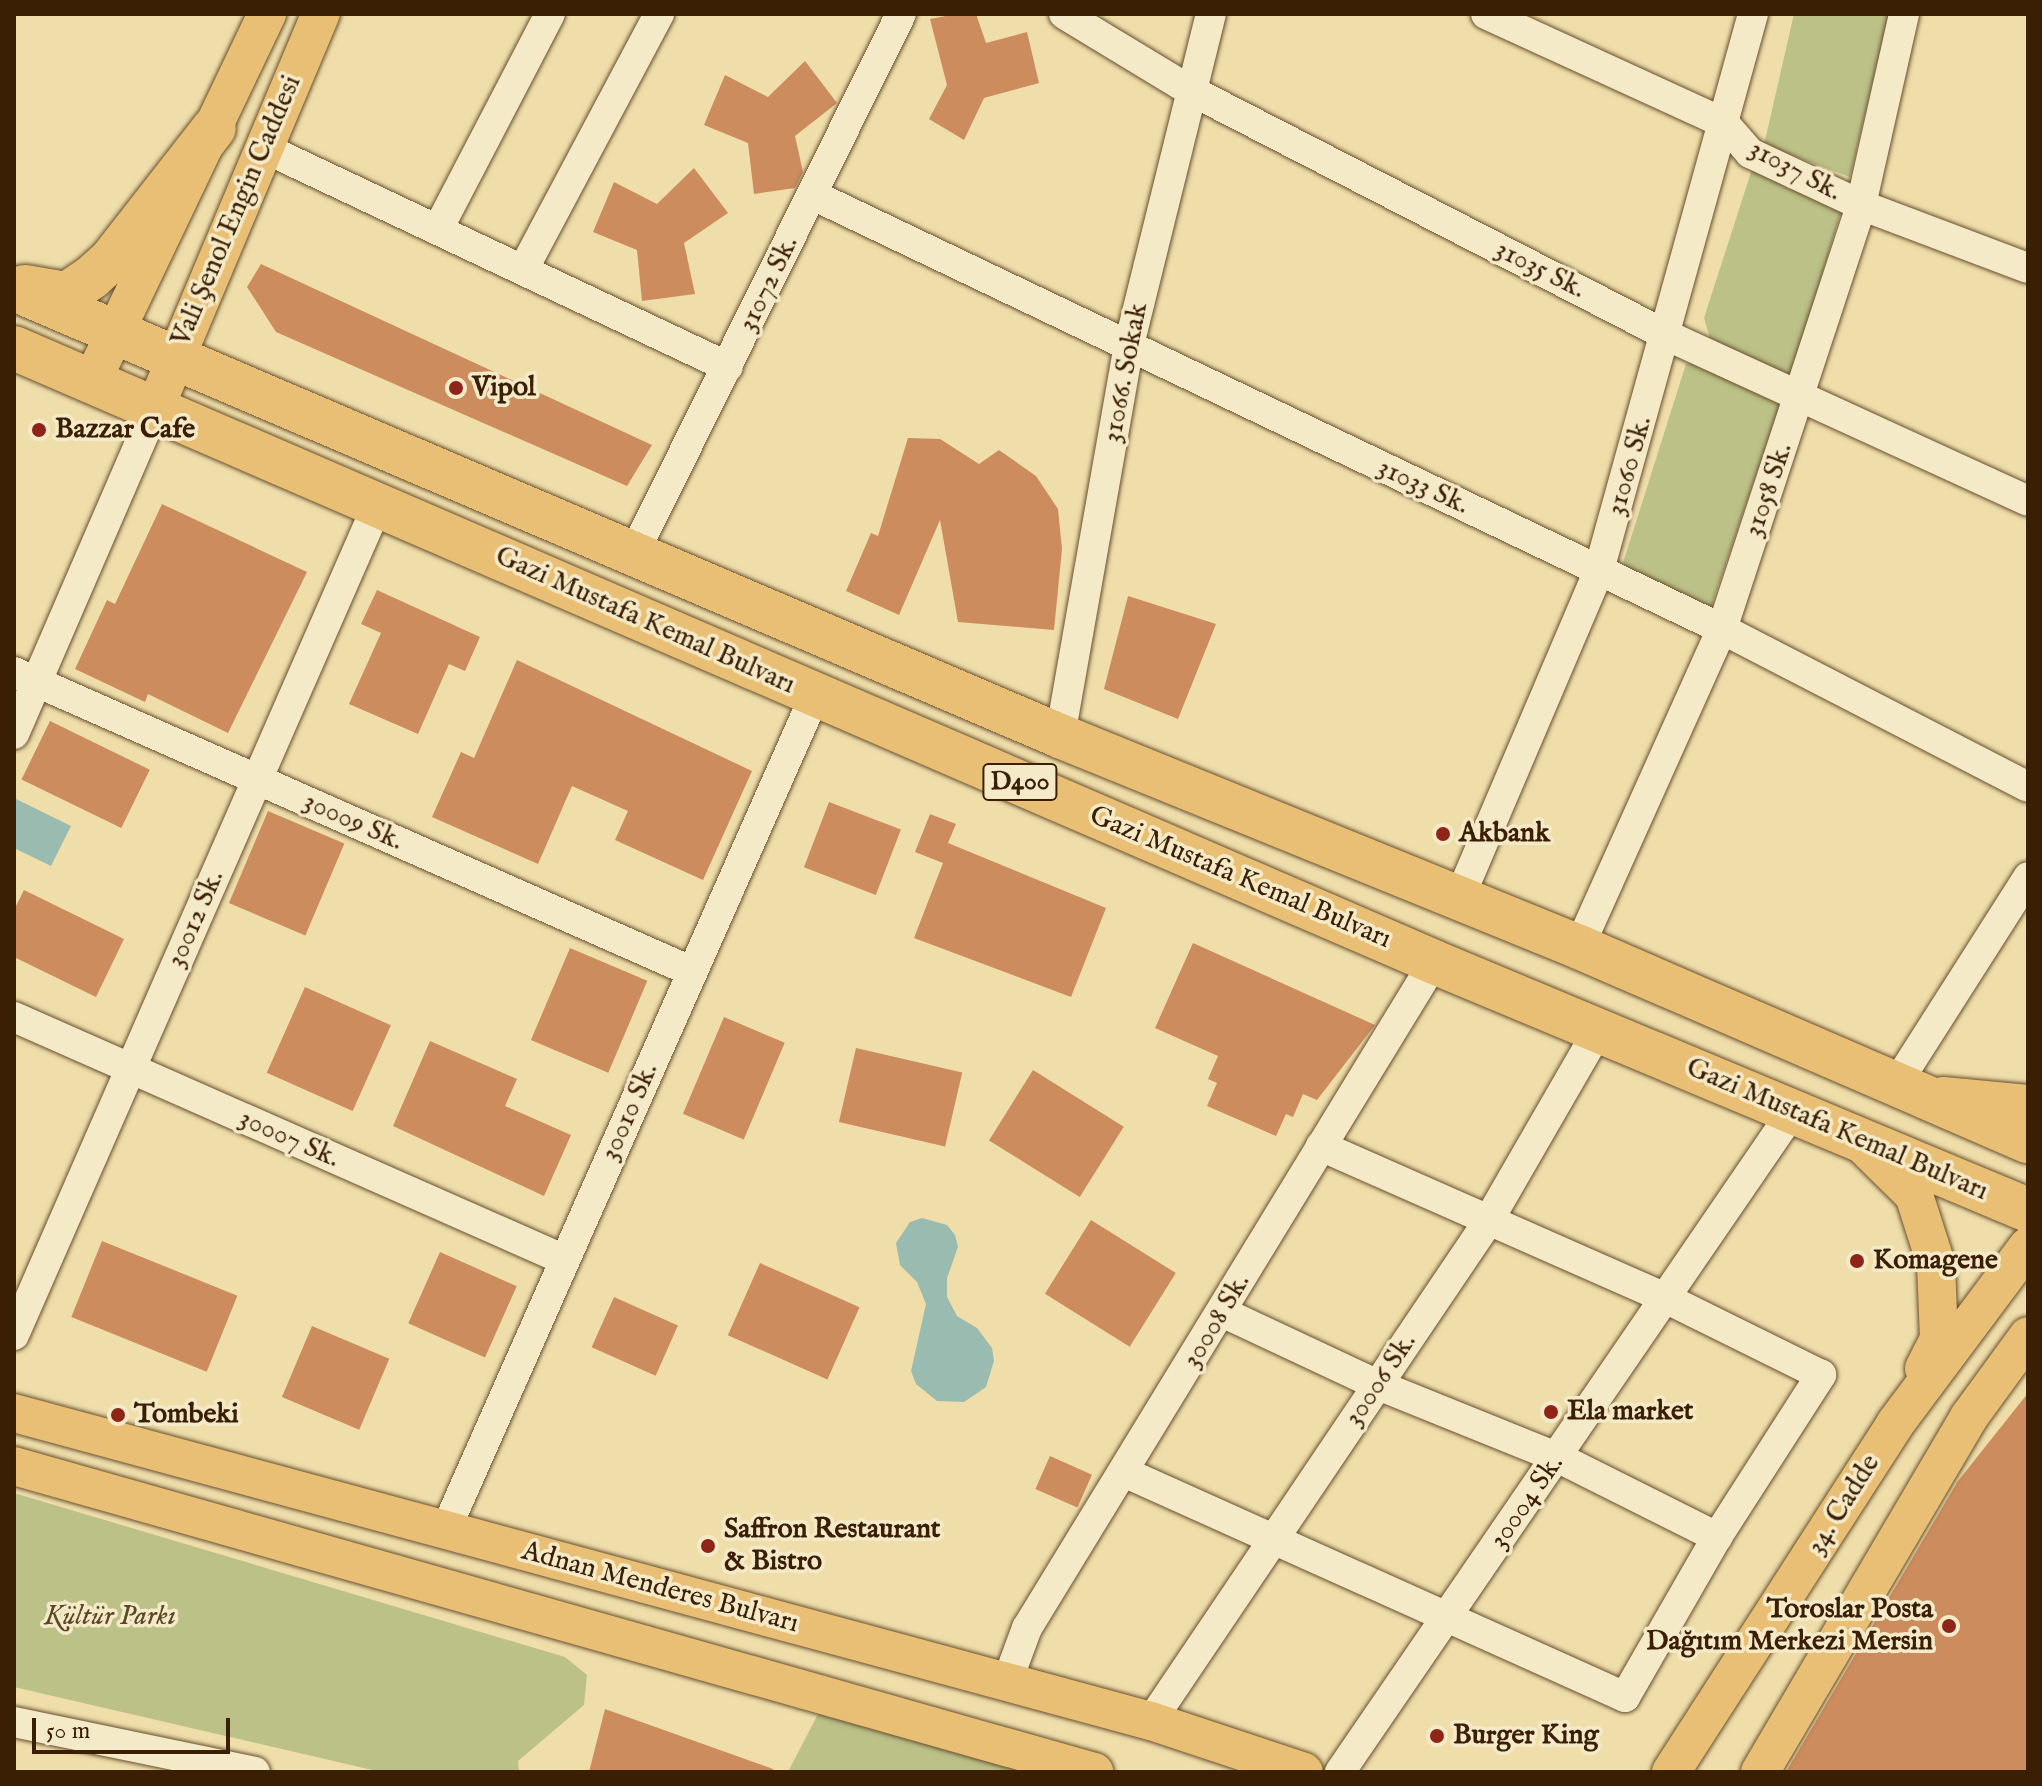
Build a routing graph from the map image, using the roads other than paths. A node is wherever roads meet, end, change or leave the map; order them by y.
1 (267, 14) edge
2 (321, 14) edge
3 (550, 14) edge
4 (659, 14) edge
5 (901, 14) edge
6 (1064, 14) edge
7 (1211, 14) edge
8 (1486, 14) edge
9 (1753, 14) edge
10 (1904, 14) edge
11 (1188, 89) junction
12 (1724, 123) junction
13 (214, 128) junction
14 (262, 147) junction
15 (813, 195) junction
16 (1861, 205) junction
17 (438, 229) junction
18 (524, 268) junction
19 (2028, 268) edge
20 (14, 287) edge
21 (116, 330) junction
22 (1668, 336) junction
23 (14, 348) edge
24 (1128, 349) junction
25 (176, 356) junction
26 (728, 367) junction
27 (92, 381) junction
28 (1801, 398) junction
29 (155, 408) junction
30 (2028, 501) edge
31 (378, 504) junction
32 (634, 553) junction
33 (1599, 570) junction
34 (1722, 629) junction
35 (25, 677) edge
36 (815, 695) junction
37 (14, 734) edge
38 (1060, 736) junction
39 (258, 780) junction
40 (2028, 787) edge
41 (2028, 877) edge
42 (1458, 901) junction
43 (1579, 947) junction
44 (1434, 962) junction
45 (693, 972) junction
46 (14, 1017) edge
47 (1598, 1031) junction
48 (129, 1069) junction
49 (1909, 1087) junction
50 (2028, 1104) edge
51 (1793, 1111) junction
52 (1856, 1138) junction
53 (2028, 1141) edge
54 (1321, 1146) junction
55 (2028, 1210) edge
56 (1487, 1223) junction
57 (2028, 1246) edge
58 (565, 1260) junction
59 (1663, 1297) junction
60 (1222, 1312) junction
61 (14, 1335) edge
62 (2028, 1336) edge
63 (2028, 1373) edge
64 (1378, 1385) junction
65 (14, 1413) edge
66 (1969, 1417) junction
67 (1895, 1424) junction
68 (1559, 1458) junction
69 (14, 1466) edge
70 (1126, 1473) junction
71 (446, 1529) junction
72 (1717, 1537) junction
73 (1276, 1539) junction
74 (1447, 1616) junction
75 (1007, 1682) junction
76 (1151, 1721) junction
77 (14, 1722) edge
78 (1697, 1737) junction
79 (1765, 1768) edge
80 (255, 1772) edge
81 (1094, 1772) edge
82 (1304, 1772) edge
83 (1340, 1772) edge
84 (1664, 1772) edge
85 (1671, 1772) edge

1 - 13 main road, Vali Şenol Engin Caddesi
2 - 14 main road, Vali Şenol Engin Caddesi
3 - 17 street
4 - 18 street
5 - 15 street, 31072 Sk.
6 - 11 street, 31035 Sk.
7 - 11 street, 31066. Sokak
8 - 12 street, 31037 Sk.
9 - 12 street, 31060 Sk.
10 - 16 street, 31058 Sk.
11 - 22 street, 31035 Sk.
11 - 24 street, 31066. Sokak
12 - 16 street, 31037 Sk.
12 - 22 street, 31060 Sk.
13 - 20 highway
13 - 21 main road, Vali Şenol Engin Caddesi
14 - 17 street
14 - 25 main road, Vali Şenol Engin Caddesi
15 - 24 street, 31033 Sk.
15 - 26 street, 31072 Sk.
16 - 19 street, 31037 Sk.
16 - 28 street, 31058 Sk.
17 - 18 street
18 - 26 street
20 - 21 highway, Gazi Mustafa Kemal Bulvarı / D400
21 - 25 highway, Gazi Mustafa Kemal Bulvarı / D400
21 - 27 main road, Vali Şenol Engin Caddesi
22 - 28 street, 31035 Sk.
22 - 33 street, 31060 Sk.
23 - 27 highway, Gazi Mustafa Kemal Bulvarı / D400
24 - 33 street, 31033 Sk.
24 - 38 street, 31066. Sokak
25 - 29 main road, Vali Şenol Engin Caddesi
25 - 32 highway, Gazi Mustafa Kemal Bulvarı / D400
26 - 32 street, 31072 Sk.
27 - 29 highway, Gazi Mustafa Kemal Bulvarı / D400
28 - 30 street, 31035 Sk.
28 - 34 street, 31058 Sk.
29 - 31 highway, Gazi Mustafa Kemal Bulvarı / D400
29 - 35 street
31 - 36 highway, Gazi Mustafa Kemal Bulvarı / D400
31 - 39 street, 30012 Sk.
32 - 38 highway, Gazi Mustafa Kemal Bulvarı / D400
33 - 34 street, 31033 Sk.
33 - 42 street, 31060 Sk.
34 - 40 street, 31033 Sk.
34 - 43 street, 31058 Sk.
35 - 37 street
35 - 39 street, 30009 Sk.
36 - 44 highway, Gazi Mustafa Kemal Bulvarı / D400
36 - 45 street, 30010 Sk.
38 - 42 highway, Gazi Mustafa Kemal Bulvarı / D400
39 - 45 street, 30009 Sk.
39 - 48 street, 30012 Sk.
41 - 49 street
42 - 43 highway, Gazi Mustafa Kemal Bulvarı / D400
43 - 49 highway, Gazi Mustafa Kemal Bulvarı / D400
44 - 47 highway, Gazi Mustafa Kemal Bulvarı / D400
44 - 54 street, 30008 Sk.
45 - 58 street, 30010 Sk.
46 - 48 street, 30007 Sk.
47 - 51 highway, Gazi Mustafa Kemal Bulvarı / D400
47 - 56 street, 30006 Sk.
48 - 58 street, 30007 Sk.
48 - 61 street, 30012 Sk.
49 - 50 main road
49 - 53 highway, Gazi Mustafa Kemal Bulvarı / D400
51 - 52 highway, Gazi Mustafa Kemal Bulvarı / D400
51 - 59 street, 30004 Sk.
52 - 55 highway, Gazi Mustafa Kemal Bulvarı / D400
52 - 67 main road
54 - 56 street
54 - 60 street, 30008 Sk.
56 - 59 street
56 - 64 street, 30006 Sk.
57 - 67 main road, 34. Cadde
58 - 71 street, 30010 Sk.
59 - 68 street, 30004 Sk.
59 - 72 street
60 - 64 street
60 - 70 street, 30008 Sk.
62 - 66 main road
63 - 66 main road
64 - 68 street
64 - 73 street, 30006 Sk.
65 - 71 main road, Adnan Menderes Bulvarı
66 - 79 main road
67 - 78 main road, 34. Cadde
68 - 72 street
68 - 74 street, 30004 Sk.
69 - 81 main road, Adnan Menderes Bulvarı
70 - 73 street
70 - 75 street, 30008 Sk.
71 - 75 main road, Adnan Menderes Bulvarı
72 - 74 street
73 - 74 street
73 - 76 street, 30006 Sk.
74 - 83 street, 30004 Sk.
75 - 76 main road, Adnan Menderes Bulvarı
76 - 82 main road, Adnan Menderes Bulvarı
77 - 80 street
78 - 84 main road
78 - 85 main road, 34. Cadde

